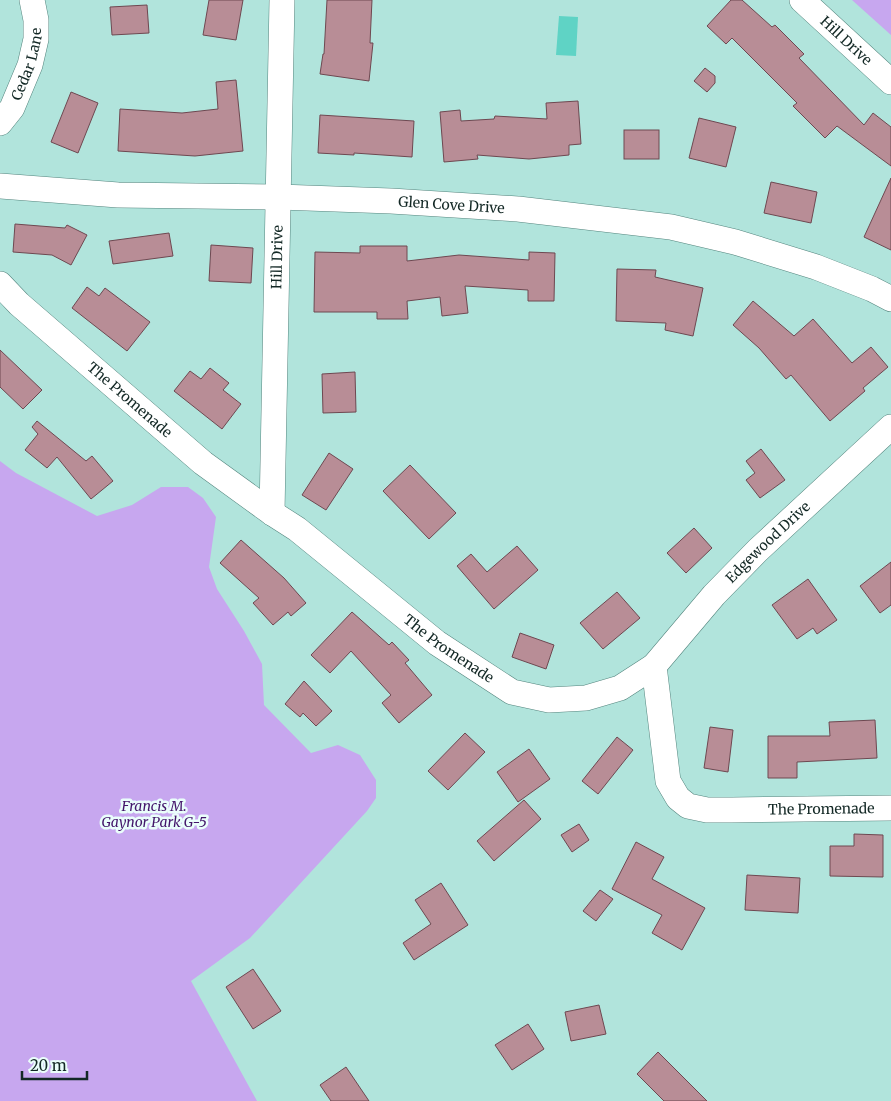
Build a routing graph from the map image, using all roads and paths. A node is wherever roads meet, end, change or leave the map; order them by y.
1 (32, 0) edge
2 (282, 0) edge
3 (802, 0) edge
4 (891, 82) edge
5 (0, 123) edge
6 (0, 186) edge
7 (279, 197) junction
8 (0, 284) edge
9 (891, 299) edge
10 (891, 427) edge
11 (272, 513) junction
12 (654, 666) junction
13 (891, 808) edge

1 - 5 street, Cedar Lane
2 - 7 street, Hill Drive
3 - 4 street, Hill Drive
6 - 7 street, Glen Cove Drive
7 - 9 street, Glen Cove Drive
7 - 11 street, Hill Drive
8 - 11 street, The Promenade
10 - 12 street, Edgewood Drive
11 - 12 street, The Promenade
12 - 13 street, The Promenade

